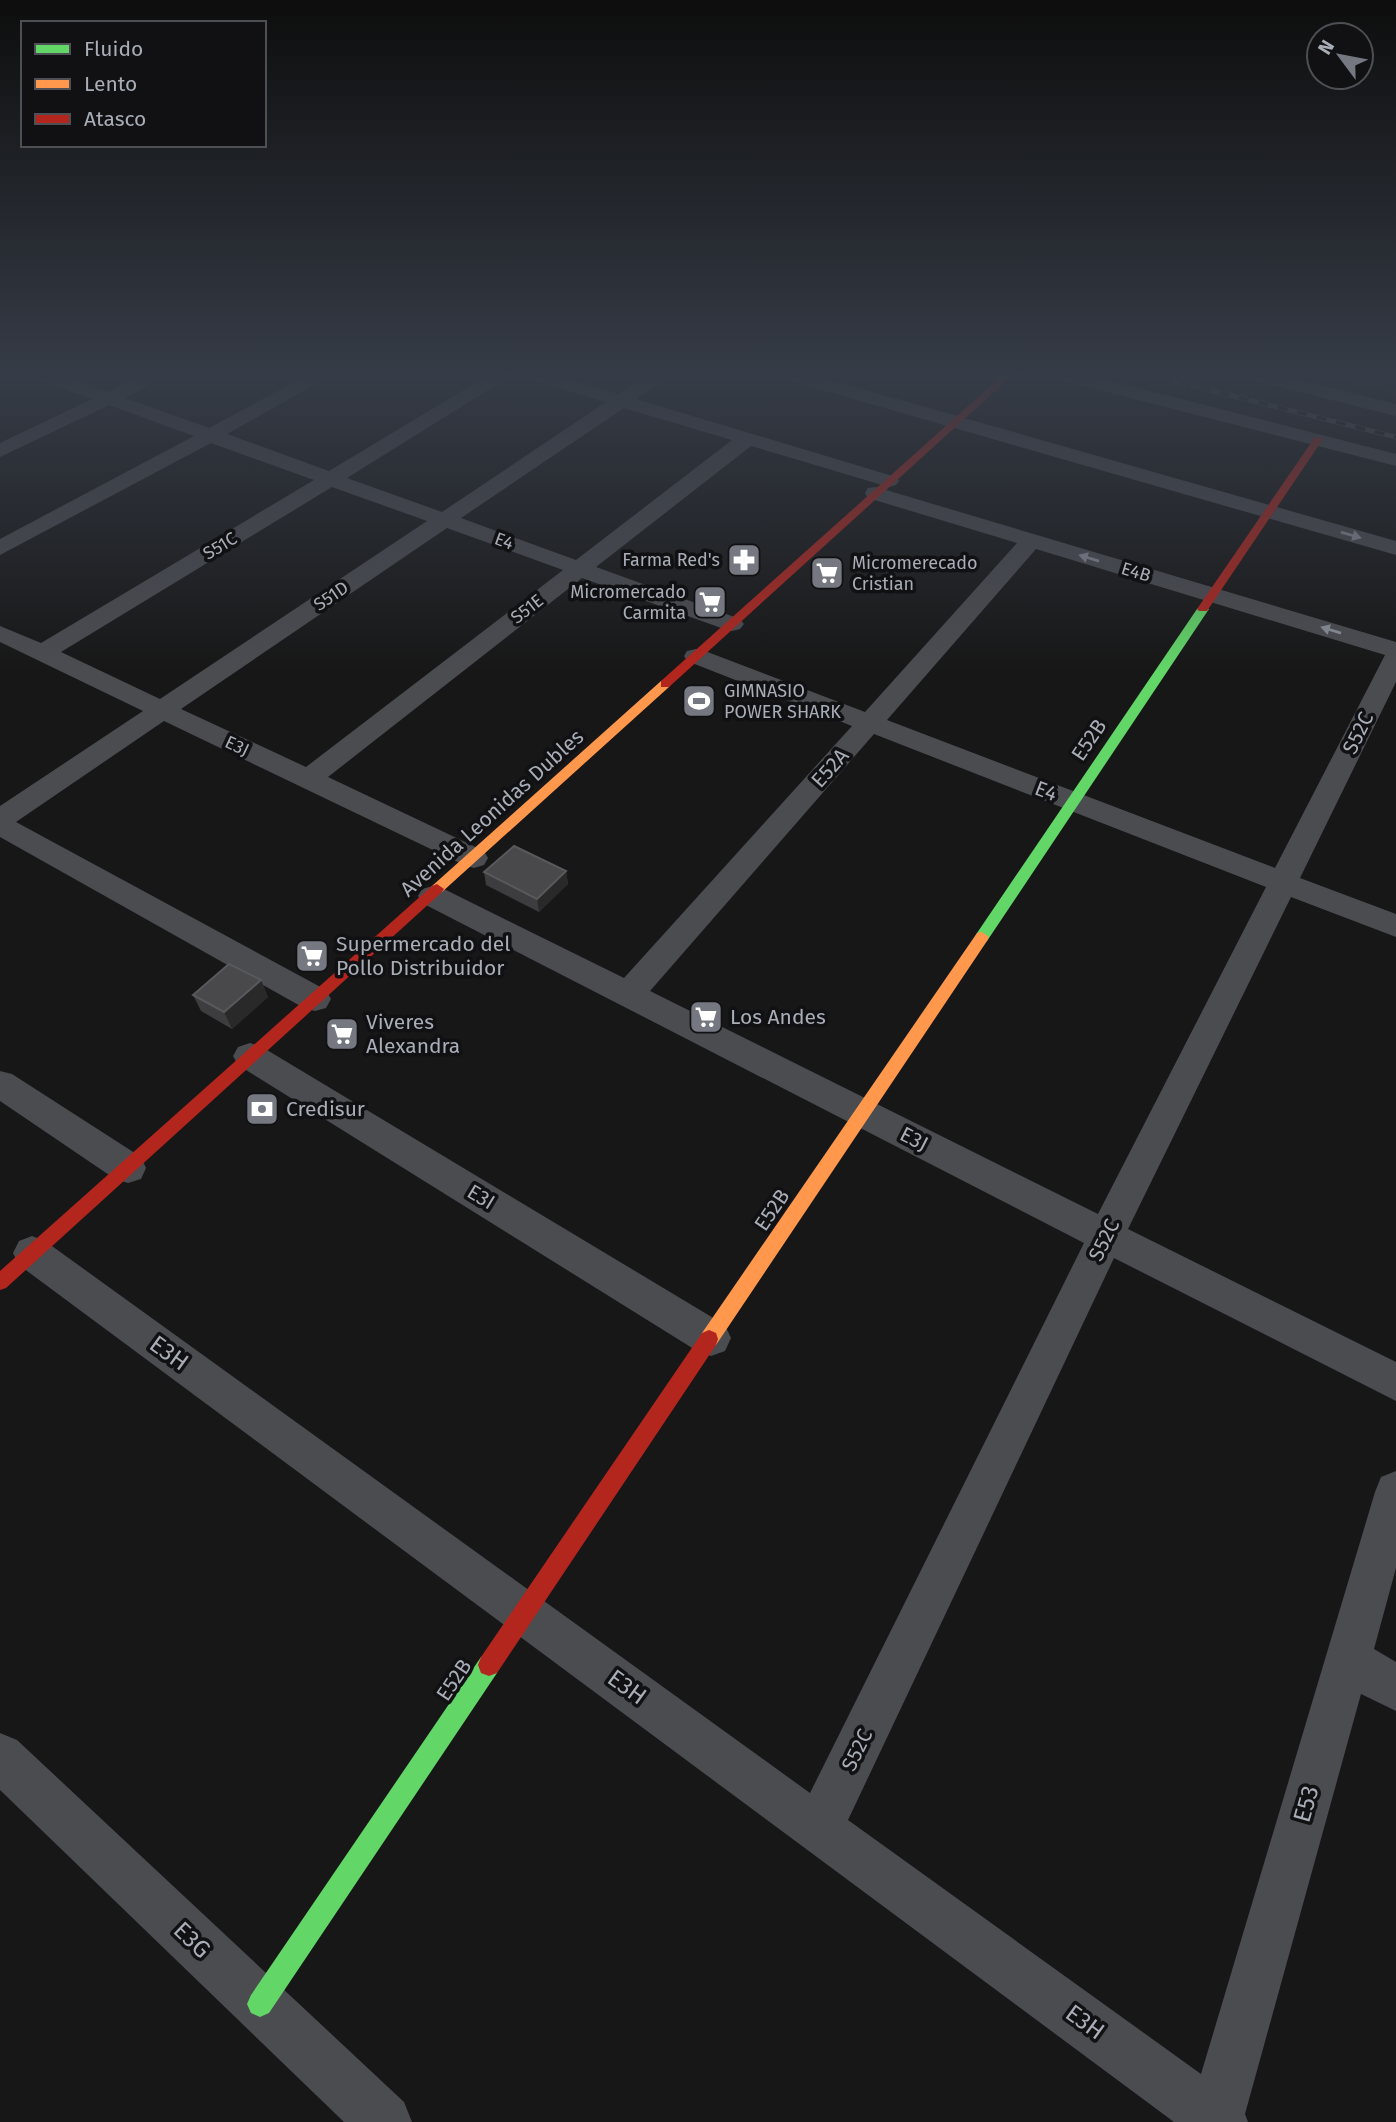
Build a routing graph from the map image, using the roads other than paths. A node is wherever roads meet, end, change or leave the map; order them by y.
1 (142, 472) edge
2 (311, 472) edge
3 (343, 472) edge
4 (515, 472) edge
5 (704, 472) edge
6 (841, 472) edge
7 (900, 472) edge
8 (1132, 472) edge
9 (1296, 472) edge
10 (331, 479) junction
11 (883, 487) junction
12 (1270, 512) junction
13 (444, 520) junction
14 (1032, 540) junction
15 (0, 548) edge
16 (1396, 548) edge
17 (579, 569) junction
18 (1213, 595) junction
19 (732, 624) junction
20 (0, 633) edge
21 (1396, 650) edge
22 (42, 653) junction
23 (696, 656) junction
24 (1396, 657) edge
25 (162, 710) junction
26 (870, 723) junction
27 (308, 779) junction
28 (1074, 802) junction
29 (0, 819) edge
30 (0, 825) edge
31 (474, 858) junction
32 (1284, 882) junction
33 (433, 896) junction
34 (1396, 926) edge
35 (629, 995) junction
36 (315, 999) junction
37 (250, 1056) junction
38 (0, 1084) edge
39 (863, 1113) junction
40 (128, 1168) junction
41 (1105, 1236) junction
42 (16, 1268) edge
43 (712, 1338) junction
44 (1396, 1382) edge
45 (1396, 1492) edge
46 (525, 1613) junction
47 (1347, 1659) junction
48 (1396, 1688) edge
49 (0, 1757) edge
50 (819, 1827) junction
51 (260, 2004) junction
52 (1218, 2120) edge
53 (384, 2122) edge

1 - 15 street
2 - 10 street, E4
3 - 10 street, S51C
4 - 13 street, S51D
5 - 17 street, S51E
6 - 11 street, E4B
7 - 11 street, Avenida Leonidas Dubles
8 - 12 street
9 - 12 street, E52B
10 - 13 street, E4
10 - 22 street, S51C
11 - 14 street, E4B
11 - 19 street, Avenida Leonidas Dubles
12 -> 16 street
12 - 18 street, E52B
13 - 17 street, E4
13 - 25 street, S51D
18 -> 14 street, E4B
14 - 26 street, E52A
17 - 19 street, E4
17 - 27 street, S51E
21 -> 18 street, E4B
18 - 28 street, E52B
19 - 23 street, Avenida Leonidas Dubles
20 - 22 street, E3J
22 - 25 street, E3J
23 - 26 street, E4
23 - 31 street, Avenida Leonidas Dubles
24 - 32 street, S52C
25 - 27 street, E3J
25 - 29 street, S51D
26 - 28 street, E4
26 - 35 street, E52A
27 - 31 street, E3J
28 - 32 street, E4
28 - 39 street, E52B
30 - 36 street
31 - 33 street, Avenida Leonidas Dubles
32 - 34 street, E4
32 - 41 street, S52C
33 - 35 street, E3J
33 - 36 street, Avenida Leonidas Dubles
35 - 39 street, E3J
36 - 37 street, Avenida Leonidas Dubles
37 - 40 street, Avenida Leonidas Dubles
37 - 43 street, E3I
38 - 40 street
39 - 41 street, E3J
39 - 43 street, E52B
40 - 42 street, Avenida Leonidas Dubles
41 - 44 street, E3J
41 - 50 street, S52C
42 - 46 street, E3H
43 - 46 street, E52B
45 - 47 street, E53
46 - 50 street, E3H
46 - 51 street, E52B
47 - 48 street
47 - 52 street, E53
49 - 51 street, E3G
50 - 52 street, E3H
51 - 53 street, E3G

